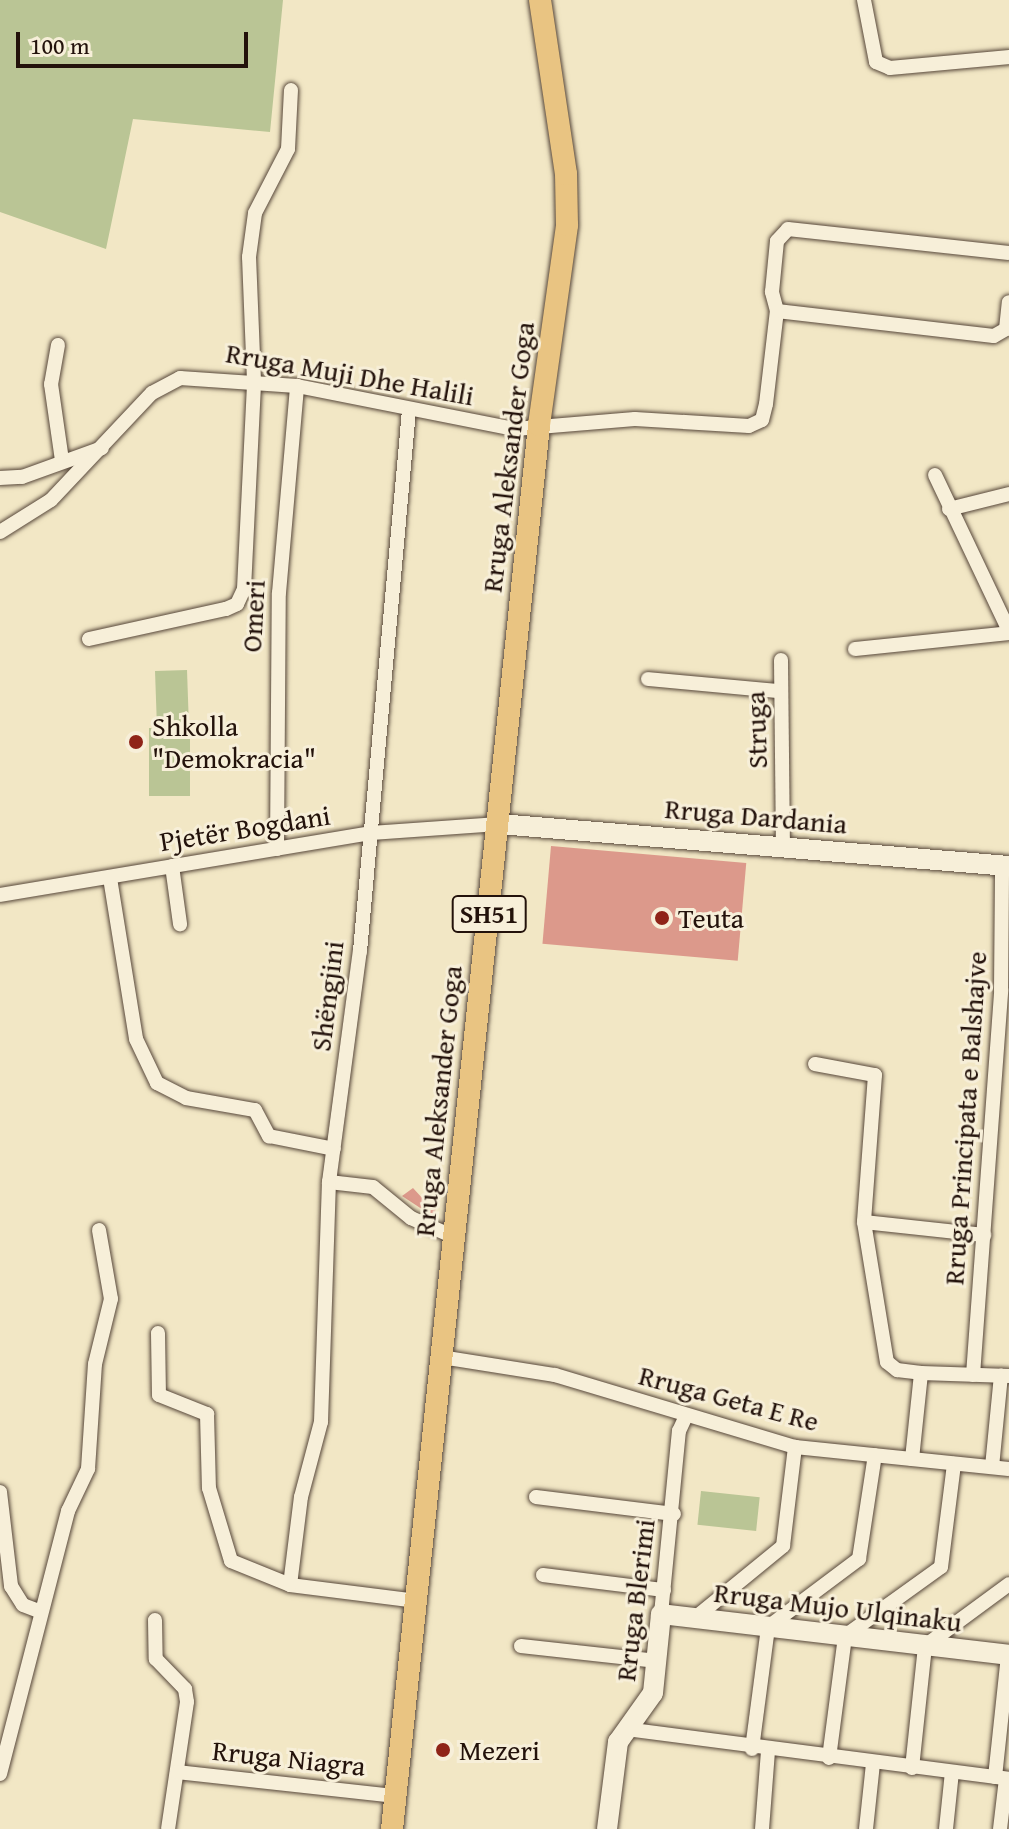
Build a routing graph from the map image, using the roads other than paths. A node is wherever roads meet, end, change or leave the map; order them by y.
1 (540, 0) edge
2 (864, 0) edge
3 (1009, 57) edge
4 (291, 90) dead end
5 (1009, 253) edge
6 (1009, 302) edge
7 (777, 311) junction
8 (58, 345) dead end
9 (254, 381) junction
10 (297, 386) junction
11 (409, 410) junction
12 (539, 425) junction
13 (102, 448) junction
14 (62, 460) junction
15 (935, 475) dead end
16 (0, 478) edge
17 (1009, 494) edge
18 (949, 509) junction
19 (0, 532) edge
20 (1002, 592) edge
21 (1009, 632) edge
22 (89, 639) dead end
23 (855, 649) dead end
24 (781, 660) dead end
25 (648, 679) dead end
26 (778, 691) junction
27 (499, 824) junction
28 (371, 833) junction
29 (783, 846) junction
30 (277, 849) junction
31 (1006, 865) edge
32 (172, 866) junction
33 (110, 878) junction
34 (0, 895) edge
35 (180, 924) dead end
36 (815, 1064) dead end
37 (334, 1149) junction
38 (329, 1182) junction
39 (864, 1222) junction
40 (99, 1230) dead end
41 (984, 1235) junction
42 (452, 1236) junction
43 (158, 1333) dead end
44 (441, 1357) junction
45 (921, 1373) junction
46 (973, 1375) junction
47 (1005, 1376) edge
48 (686, 1416) junction
49 (795, 1447) junction
50 (875, 1455) junction
51 (912, 1459) junction
52 (954, 1464) junction
53 (992, 1467) junction
54 (1009, 1469) edge
55 (0, 1492) edge
56 (536, 1497) dead end
57 (674, 1514) junction
58 (543, 1575) dead end
59 (1009, 1584) edge
60 (290, 1585) junction
61 (664, 1590) junction
62 (417, 1601) junction
63 (41, 1612) junction
64 (661, 1614) junction
65 (695, 1618) junction
66 (155, 1620) dead end
67 (768, 1627) junction
68 (845, 1636) junction
69 (521, 1646) dead end
70 (925, 1646) junction
71 (1008, 1655) edge
72 (657, 1661) junction
73 (626, 1729) junction
74 (752, 1749) junction
75 (768, 1751) junction
76 (829, 1758) junction
77 (873, 1763) junction
78 (912, 1768) junction
79 (177, 1772) junction
80 (952, 1772) junction
81 (0, 1774) edge
82 (1003, 1778) edge
83 (396, 1796) junction
84 (168, 1829) edge
85 (392, 1829) edge
86 (607, 1829) edge
87 (762, 1829) edge
88 (866, 1829) edge
89 (946, 1829) edge
90 (1000, 1829) edge

1 - 12 main road, Rruga Aleksander Goga / SH51
2 - 3 street
4 - 9 street
5 - 7 street
6 - 7 street
7 - 12 street, Rruga Muji Dhe Halili
8 - 14 street
9 - 10 street, Rruga Muji Dhe Halili
9 - 13 street, Rruga Muji Dhe Halili
9 - 22 street
10 - 11 street, Rruga Muji Dhe Halili
10 - 30 street, Omeri
11 - 12 street, Rruga Muji Dhe Halili
11 - 28 street, Shëngjini
12 - 27 main road, Rruga Aleksander Goga / SH51
13 - 14 street
13 - 19 street, Rruga Muji Dhe Halili
14 - 16 street
15 - 18 street
17 - 18 street
18 - 20 street
20 - 21 street
21 - 23 street
24 - 26 street, Struga
25 - 26 street
26 - 29 street, Struga
27 - 28 street, Pjetër Bogdani
27 - 29 street, Rruga Dardania
27 - 42 main road, Rruga Aleksander Goga / SH51
28 - 30 street, Pjetër Bogdani
28 - 37 street, Shëngjini
29 - 31 street, Rruga Dardania
30 - 32 street, Pjetër Bogdani
31 - 41 street, Rruga Principata e Balshajve
32 - 33 street, Pjetër Bogdani
32 - 35 street
33 - 34 street, Pjetër Bogdani
33 - 37 street
36 - 39 street
37 - 38 street, Shëngjini
38 - 42 street
38 - 60 street, Shëngjini
39 - 41 street
39 - 45 street
40 - 63 street
41 - 46 street, Rruga Principata e Balshajve
42 - 44 main road, Rruga Aleksander Goga / SH51
43 - 60 street
44 - 48 street, Rruga Geta E Re
44 - 62 main road, Rruga Aleksander Goga / SH51
45 - 46 street
45 - 51 street
46 - 47 street
47 - 53 street
48 - 49 street, Rruga Geta E Re
48 - 57 street, Rruga Blerimi
49 - 50 street, Rruga Geta E Re
49 - 65 street
50 - 51 street, Rruga Geta E Re
50 - 67 street
51 - 52 street, Rruga Geta E Re
52 - 53 street, Rruga Geta E Re
52 - 68 street
53 - 54 street, Rruga Geta E Re
55 - 63 street
56 - 57 street
57 - 61 street, Rruga Blerimi
58 - 61 street
59 - 70 street
60 - 62 street
61 - 64 street, Rruga Blerimi
62 - 83 main road, Rruga Aleksander Goga / SH51
63 - 81 street
64 - 65 street, Rruga Mujo Ulqinaku
64 - 72 street, Rruga Blerimi
65 - 67 street, Rruga Mujo Ulqinaku
66 - 79 street
67 - 68 street, Rruga Mujo Ulqinaku
67 - 74 street
68 - 70 street, Rruga Mujo Ulqinaku
68 - 76 street
69 - 72 street
70 - 71 street, Rruga Mujo Ulqinaku
70 - 78 street
71 - 82 street
72 - 73 street, Rruga Blerimi
73 - 74 street
73 - 86 street, Rruga Blerimi
74 - 75 street
75 - 76 street
75 - 87 street
76 - 77 street
77 - 78 street
77 - 88 street
78 - 80 street
79 - 83 street, Rruga Niagra
79 - 84 street
80 - 82 street
80 - 89 street
82 - 90 street
83 - 85 main road, Rruga Aleksander Goga / SH51

